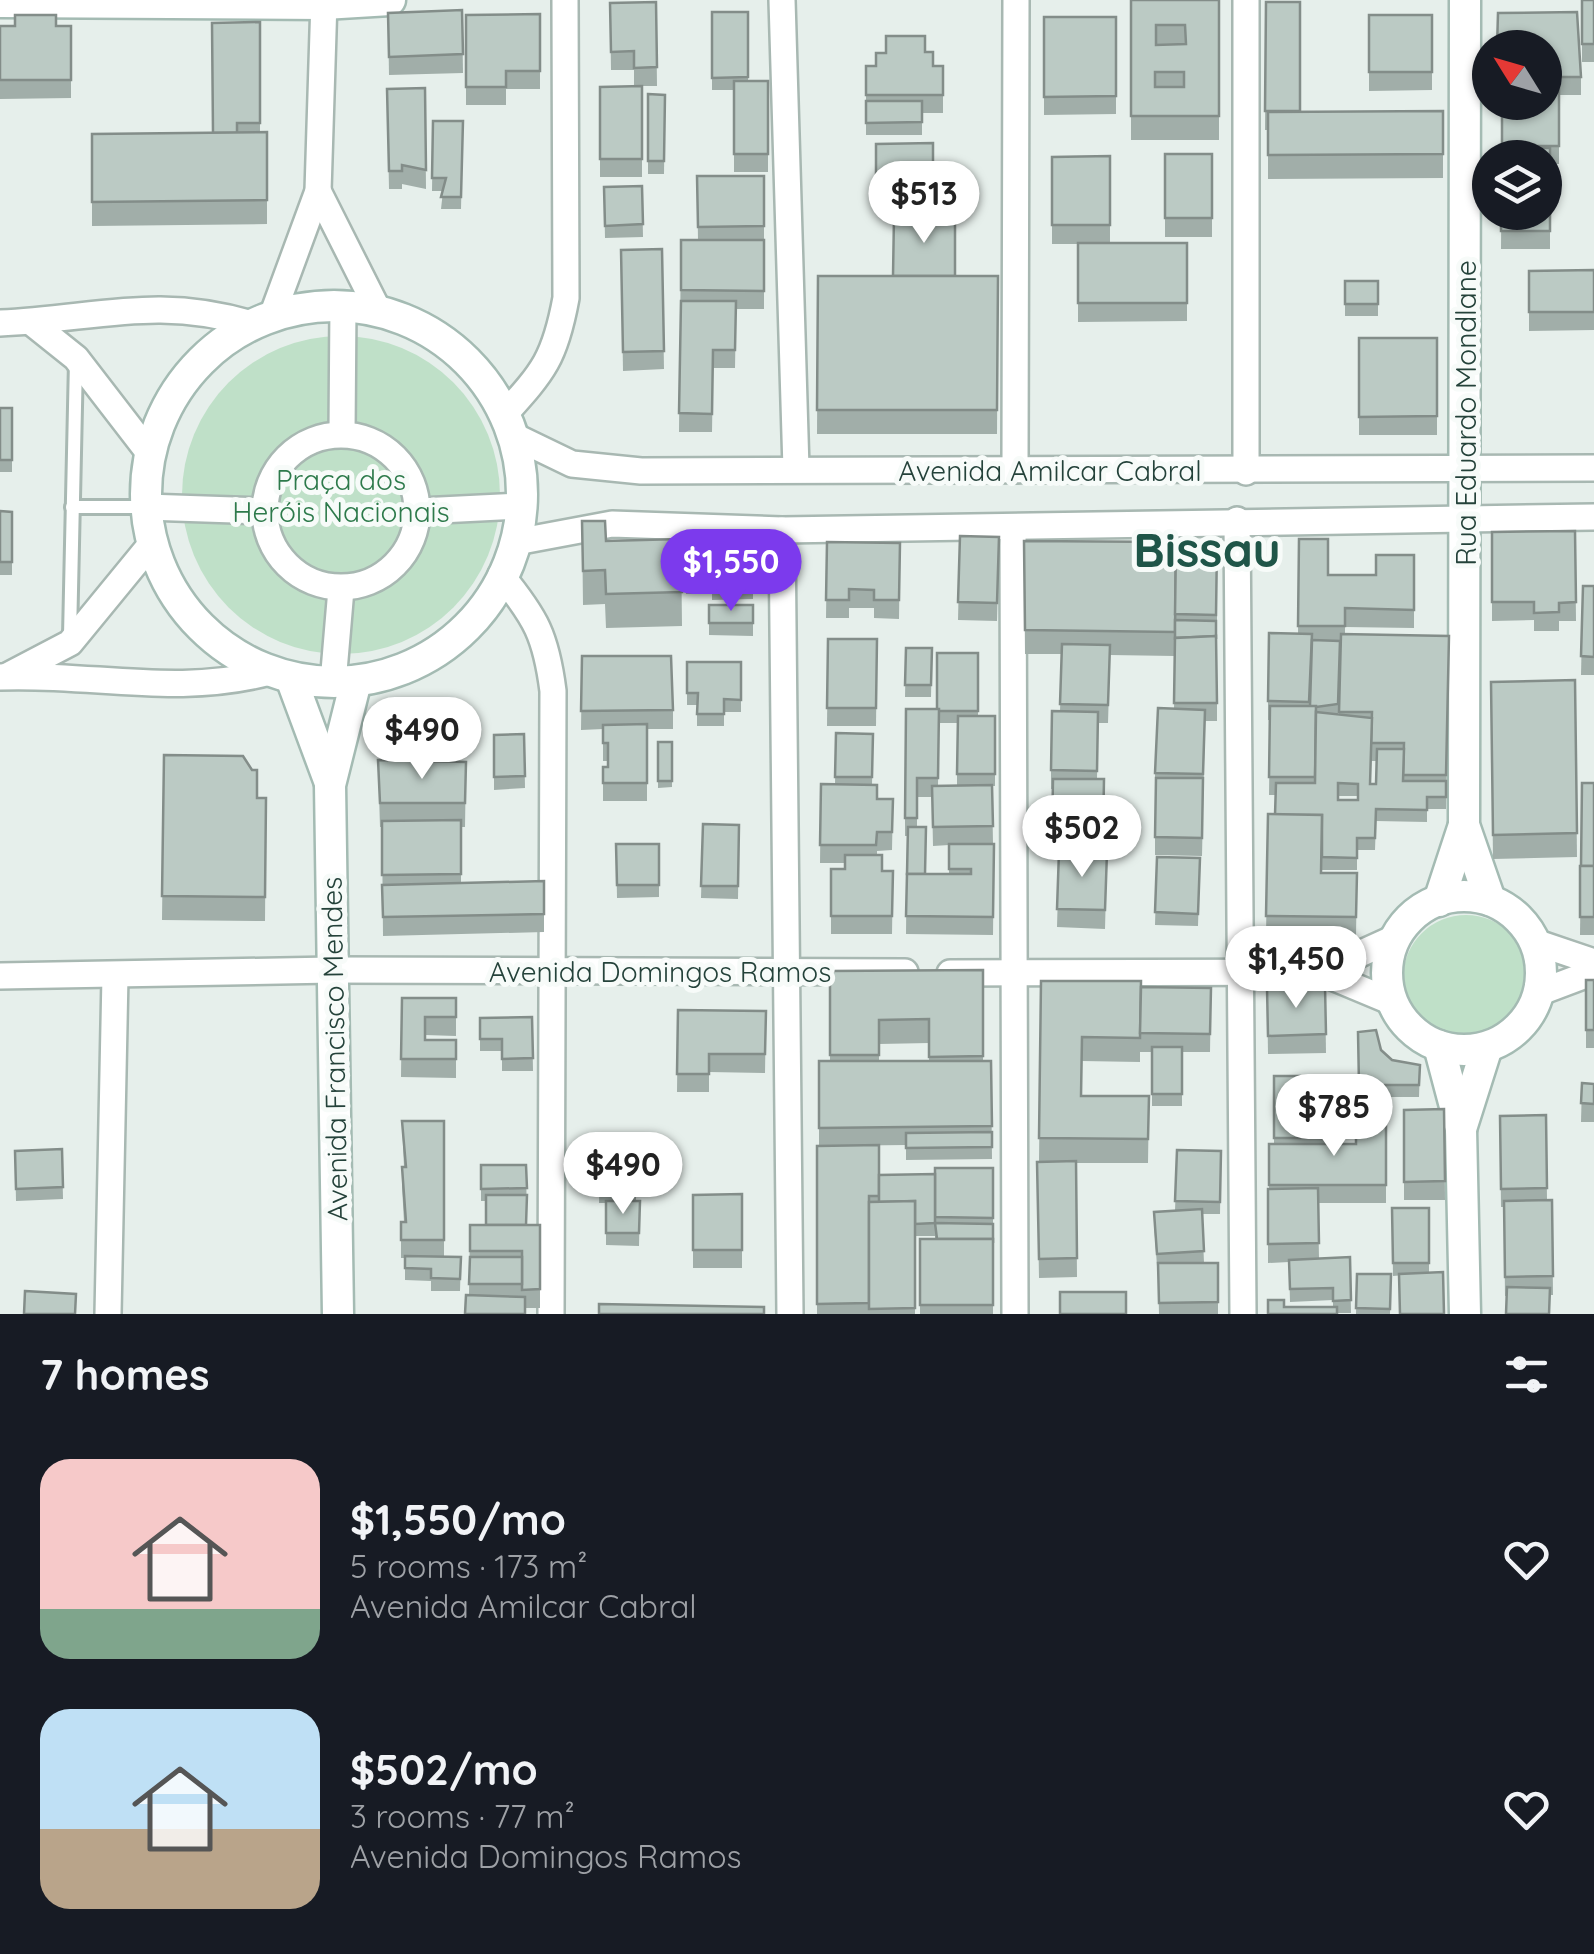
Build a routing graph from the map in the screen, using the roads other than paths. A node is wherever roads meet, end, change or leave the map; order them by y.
1 (390, 0) edge
2 (565, 0) edge
3 (782, 0) edge
4 (1016, 0) edge
5 (1246, 0) edge
6 (1465, 0) edge
7 (0, 2) edge
8 (324, 2) edge
9 (318, 191) junction
10 (342, 305) junction
11 (378, 310) junction
12 (262, 320) junction
13 (31, 322) junction
14 (0, 324) edge
15 (76, 358) junction
16 (509, 425) junction
17 (342, 432) junction
18 (150, 454) junction
19 (1466, 468) junction
20 (1594, 468) edge
21 (796, 469) junction
22 (1015, 470) junction
23 (1246, 472) junction
24 (522, 506) junction
25 (72, 508) junction
26 (146, 508) junction
27 (264, 511) junction
28 (420, 511) junction
29 (1594, 517) edge
30 (1238, 520) junction
31 (1463, 522) junction
32 (1013, 527) junction
33 (782, 530) junction
34 (516, 542) junction
35 (152, 544) junction
36 (502, 575) junction
37 (341, 589) junction
38 (70, 643) junction
39 (280, 675) junction
40 (4, 676) edge
41 (344, 682) junction
42 (330, 785) junction
43 (1464, 825) junction
44 (1439, 900) junction
45 (1490, 900) junction
46 (1396, 937) junction
47 (1535, 942) junction
48 (1594, 962) edge
49 (784, 968) junction
50 (332, 970) junction
51 (1242, 972) junction
52 (1320, 972) junction
53 (1594, 972) edge
54 (555, 973) junction
55 (1014, 975) junction
56 (0, 976) edge
57 (115, 976) junction
58 (1538, 994) junction
59 (1392, 1002) junction
60 (1439, 1046) junction
61 (1487, 1046) junction
62 (1461, 1129) junction
63 (108, 1314) edge
64 (338, 1314) edge
65 (551, 1314) edge
66 (790, 1314) edge
67 (1015, 1314) edge
68 (1242, 1314) edge
69 (1465, 1314) edge

1 - 8 street
2 - 16 street
3 - 21 street
4 - 22 street
5 - 23 street
6 - 19 street, Rua Eduardo Mondlane
7 - 8 street
8 - 9 street
9 - 11 street
9 - 12 street
10 - 11 street
10 - 12 street
10 - 17 street
11 - 16 street
12 - 13 street
12 - 18 street
13 - 14 street
13 - 15 street
15 - 18 street
15 - 25 lane
16 - 21 street, Avenida Amilcar Cabral
16 - 24 street
17 - 27 street
17 - 28 street
18 - 26 street
19 - 20 street, Avenida Amilcar Cabral
19 - 23 street, Avenida Amilcar Cabral
19 - 31 street, Rua Eduardo Mondlane
21 - 22 street, Avenida Amilcar Cabral
22 - 23 street, Avenida Amilcar Cabral
24 - 28 street
24 - 34 street
25 - 26 lane
25 - 38 lane
26 - 27 street
26 - 35 street
27 - 37 street
28 - 37 street
29 - 31 street, Avenida Amilcar Cabral
30 - 31 street, Avenida Amilcar Cabral
30 - 32 street, Avenida Amilcar Cabral
30 - 51 street
31 - 43 street, Rua Eduardo Mondlane
32 - 33 street, Avenida Amilcar Cabral
32 - 55 street
33 - 34 street, Avenida Amilcar Cabral
33 - 49 street
34 - 36 street
35 - 38 street
35 - 39 street
36 - 41 street
36 - 54 street
37 - 41 street
38 - 40 street
39 - 40 street
39 - 41 street
39 - 42 street
41 - 42 street
42 - 50 street, Avenida Francisco Mendes
43 - 44 street, Rua Eduardo Mondlane
43 - 45 street, Rua Eduardo Mondlane
44 - 45 street
44 - 46 street
45 - 47 street
46 - 52 street, Avenida Domingos Ramos
46 - 59 street
47 - 48 street
47 - 58 street
49 - 54 street, Avenida Domingos Ramos
49 - 55 street, Avenida Domingos Ramos
49 - 66 street
50 - 54 street, Avenida Domingos Ramos
50 - 57 street, Avenida Domingos Ramos
50 - 64 street, Avenida Francisco Mendes
51 - 52 street, Avenida Domingos Ramos
51 - 55 street, Avenida Domingos Ramos
51 - 68 street
52 - 59 street, Avenida Domingos Ramos
53 - 58 street
54 - 65 street
55 - 67 street
56 - 57 street, Avenida Domingos Ramos
57 - 63 street
58 - 61 street
59 - 60 street
60 - 61 street
60 - 62 street
61 - 62 street
62 - 69 street

